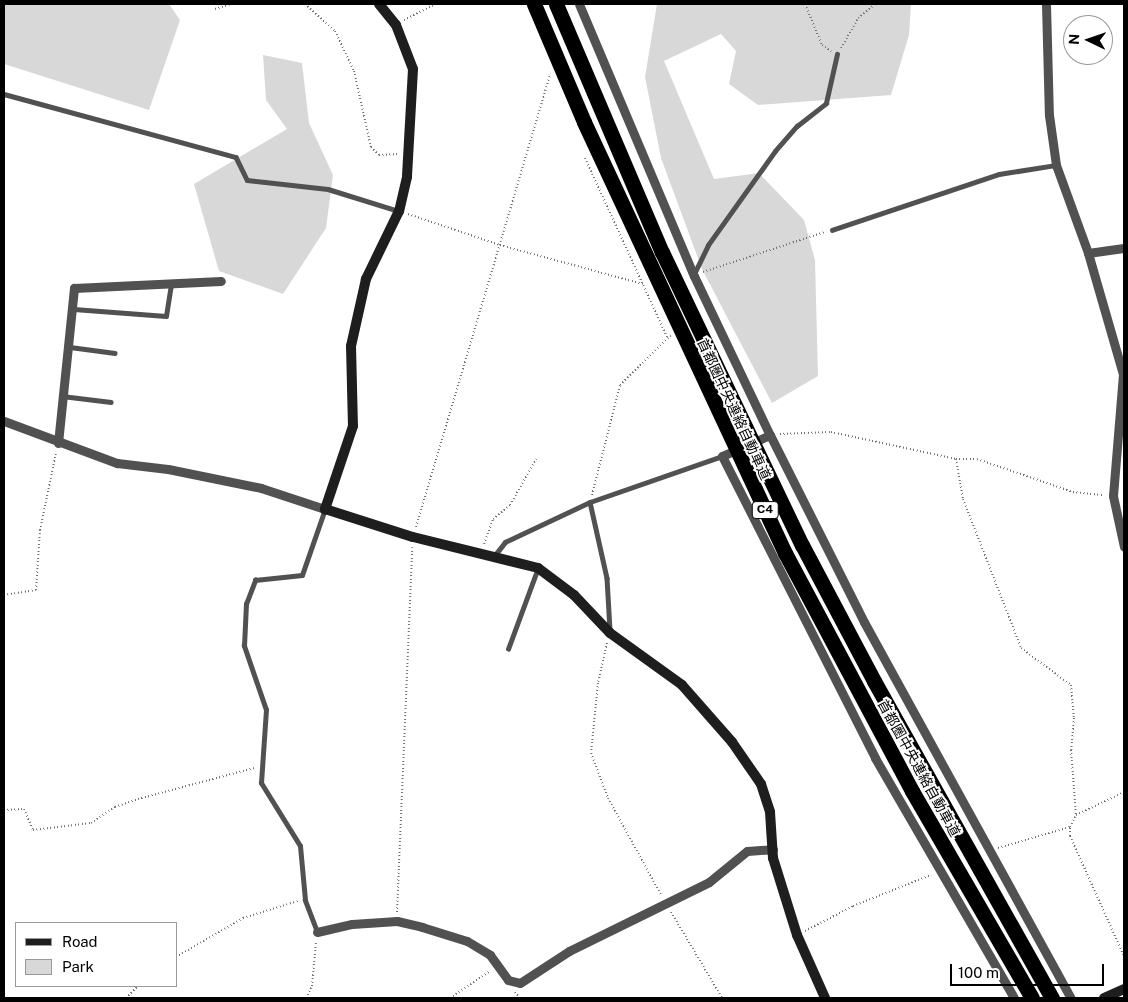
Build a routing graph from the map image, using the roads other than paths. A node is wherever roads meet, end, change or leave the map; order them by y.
1 (380, 4) edge
2 (534, 4) edge
3 (556, 4) edge
4 (579, 4) edge
5 (1046, 4) edge
6 (837, 54) road end
7 (4, 94) edge
8 (1056, 165) junction
9 (399, 211) junction
10 (832, 230) road end
11 (1124, 248) edge
12 (1088, 253) junction
13 (694, 276) junction
14 (221, 281) dead end
15 (171, 284) junction
16 (74, 309) junction
17 (70, 348) junction
18 (115, 353) dead end
19 (62, 396) junction
20 (111, 402) dead end
21 (4, 421) edge
22 (770, 435) junction
23 (58, 444) junction
24 (722, 456) junction
25 (590, 502) junction
26 (325, 509) junction
27 (1124, 547) edge
28 (495, 555) junction
29 (538, 568) junction
30 (610, 634) junction
31 (508, 649) dead end
32 (773, 849) junction
33 (317, 932) joint
34 (1124, 989) edge
35 (825, 998) edge
36 (1014, 998) edge
37 (1032, 998) edge
38 (1052, 998) edge
39 (1071, 998) edge
40 (1104, 998) edge

1 - 9 street
2 - 37 highway, 首都圏中央連絡自動車道 / C4
3 - 38 highway, 首都圏中央連絡自動車道 / C4
4 - 13 street
5 - 8 street
6 - 13 lane
7 - 9 lane
8 - 10 lane
8 - 12 street
9 - 26 street
11 - 12 street
12 - 27 street
13 - 22 street
14 - 15 street
15 - 16 street
15 - 16 lane
16 - 17 street
17 - 18 lane
17 - 19 street
19 - 20 lane
19 - 23 street
21 - 23 street
22 - 24 street
22 - 39 street
23 - 26 street
24 - 25 lane
24 - 36 street
25 - 28 lane
25 - 30 lane
26 - 28 street
26 - 33 lane
28 - 29 street
29 - 30 street
29 - 31 lane
30 - 32 street
32 - 33 street
32 - 35 street
34 - 40 street

